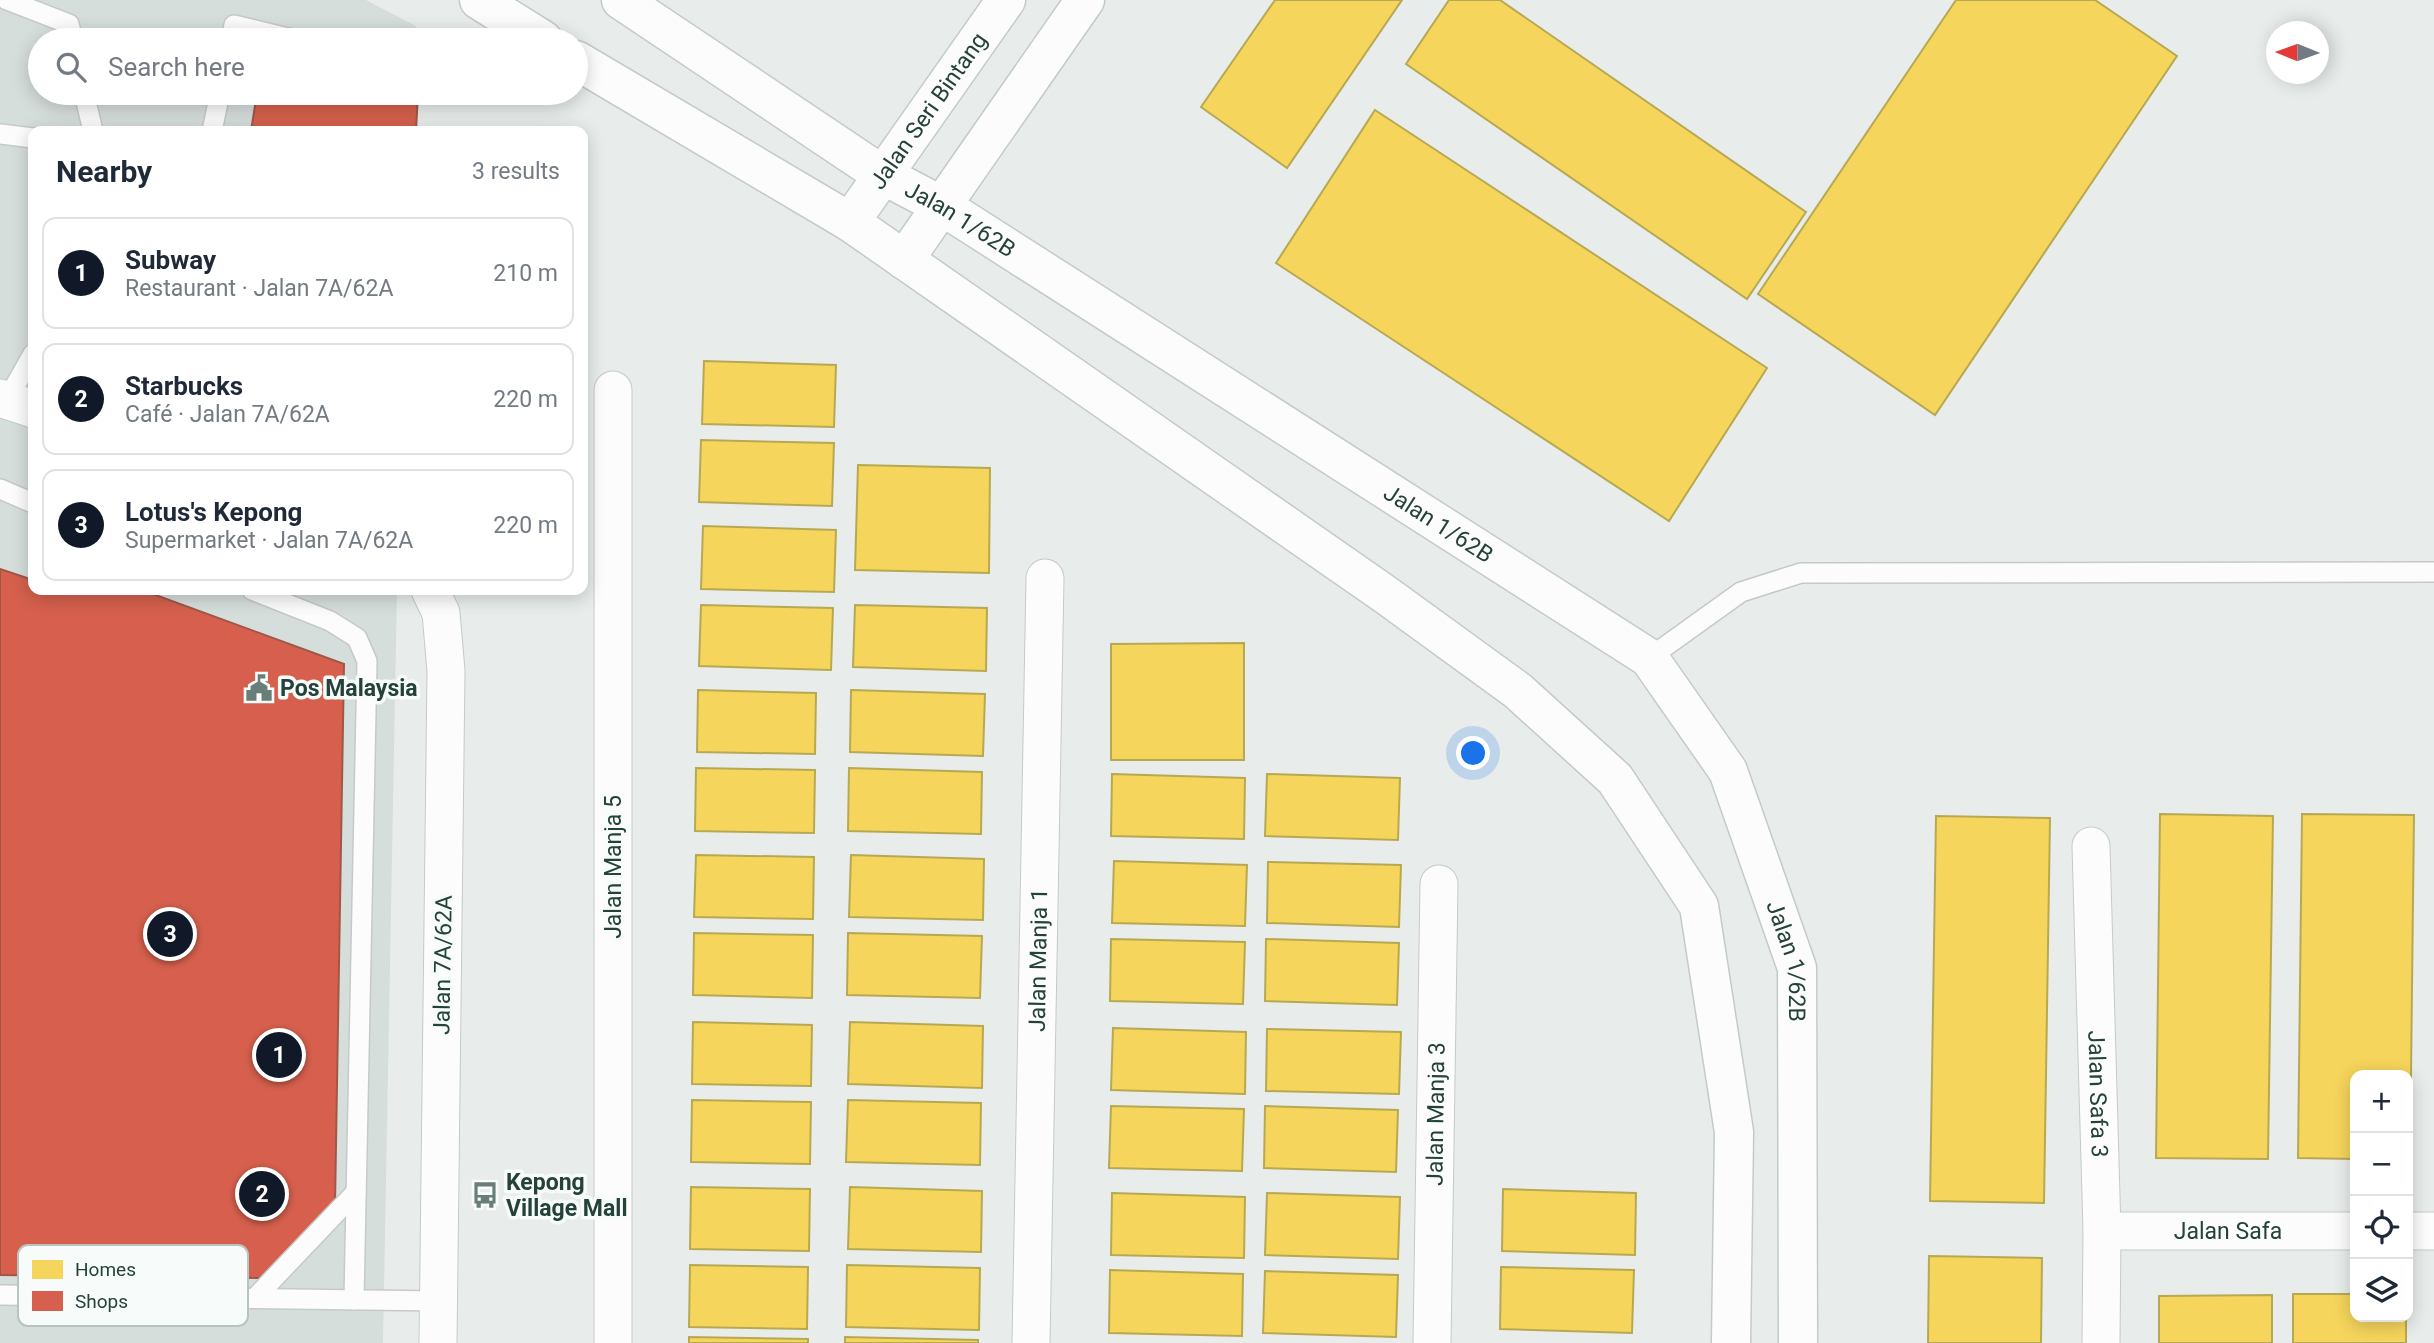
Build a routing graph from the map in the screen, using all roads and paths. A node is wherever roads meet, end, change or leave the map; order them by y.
1 (7, 0) edge
2 (479, 0) edge
3 (621, 0) edge
4 (1006, 0) edge
5 (1086, 0) edge
6 (70, 28) edge
7 (523, 28) edge
8 (588, 67) edge
9 (87, 105) edge
10 (217, 105) edge
11 (92, 126) edge
12 (213, 126) edge
13 (0, 134) edge
14 (28, 137) edge
15 (881, 174) junction
16 (942, 206) junction
17 (850, 222) junction
18 (904, 260) junction
19 (28, 367) edge
20 (613, 390) dead end
21 (14, 402) edge
22 (0, 489) edge
23 (28, 501) edge
24 (2434, 572) edge
25 (1045, 578) dead end
26 (264, 595) edge
27 (432, 595) edge
28 (1649, 658) junction
29 (2091, 846) dead end
30 (1439, 884) dead end
31 (356, 1192) junction
32 (2102, 1231) junction
33 (2350, 1231) edge
34 (2413, 1231) edge
35 (2434, 1231) edge
36 (0, 1295) edge
37 (18, 1295) edge
38 (248, 1298) edge
39 (255, 1298) junction
40 (354, 1300) junction
41 (440, 1301) junction
42 (438, 1343) edge
43 (613, 1343) edge
44 (1031, 1343) edge
45 (1432, 1343) edge
46 (1731, 1343) edge
47 (1798, 1343) edge
48 (2101, 1343) edge

1 - 6 lane
2 - 7 main road
3 - 15 main road, Jalan 1/62B
4 - 15 main road, Jalan Seri Bintang
5 - 16 main road
8 - 17 main road
9 - 11 lane
10 - 12 lane
13 - 14 lane
15 - 16 main road, Jalan 1/62B
15 - 17 main road, Jalan Seri Bintang
16 - 18 main road
16 - 28 main road, Jalan 1/62B
17 - 18 main road
18 - 46 main road
19 - 21 lane
20 - 43 street, Jalan Manja 5
22 - 23 lane
24 - 28 lane
25 - 44 street, Jalan Manja 1
26 - 31 lane
27 - 41 street, Jalan 7A/62A
28 - 47 main road, Jalan 1/62B
29 - 32 street, Jalan Safa 3
30 - 45 street, Jalan Manja 3
31 - 39 lane
31 - 40 lane
32 - 33 street, Jalan Safa
32 - 48 street, Jalan Safa 3
34 - 35 street
36 - 37 lane
38 - 39 lane
39 - 40 lane
40 - 41 lane
41 - 42 street, Jalan 7A/62A

